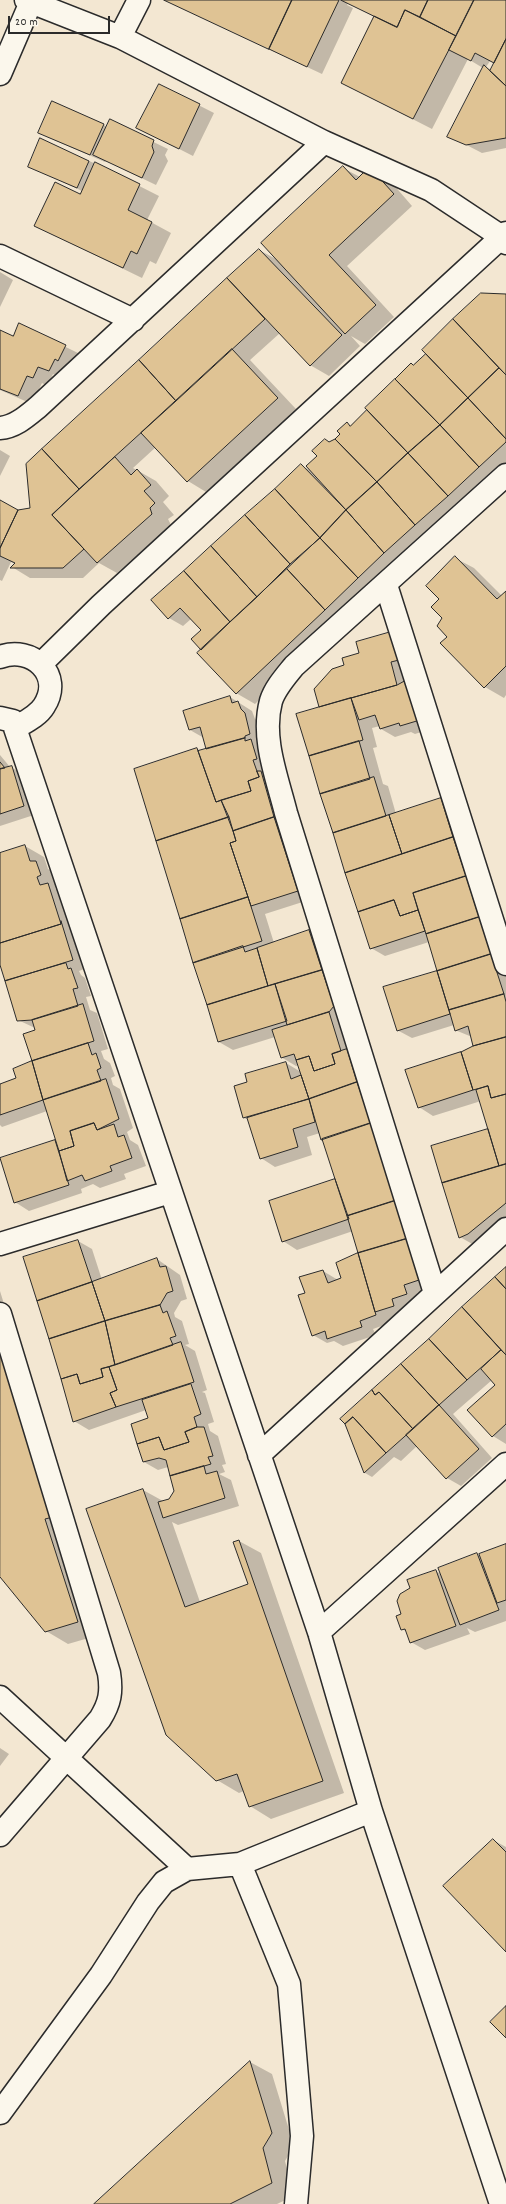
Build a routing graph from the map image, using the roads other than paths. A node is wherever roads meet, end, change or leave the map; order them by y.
1 (139, 0) edge
2 (28, 1) edge
3 (120, 37) junction
4 (0, 74) edge
5 (324, 142) junction
6 (505, 238) edge
7 (0, 256) edge
8 (133, 320) junction
9 (0, 428) edge
10 (506, 475) edge
11 (386, 585) junction
12 (0, 657) edge
13 (41, 664) junction
14 (7, 723) edge
15 (506, 964) edge
16 (170, 1192) junction
17 (506, 1229) edge
18 (0, 1244) edge
19 (435, 1293) junction
20 (0, 1314) edge
21 (259, 1456) junction
22 (506, 1464) edge
23 (319, 1632) junction
24 (0, 1697) edge
25 (67, 1757) junction
26 (372, 1811) junction
27 (0, 1835) edge
28 (240, 1864) junction
29 (187, 1869) junction
30 (0, 2113) edge
31 (296, 2204) edge
32 (501, 2204) edge

1 - 3 street
2 - 3 street
2 - 4 street
3 - 5 street
5 - 6 street
5 - 8 street
6 - 13 street
7 - 8 street
8 - 9 street
10 - 11 street
11 - 15 street
11 - 19 street
12 - 13 street
13 - 14 street
14 - 16 street
16 - 18 street
16 - 21 street
17 - 19 street
19 - 21 street
20 - 25 street
21 - 23 street
22 - 23 street
23 - 26 street
24 - 25 street
25 - 27 street
25 - 29 street
26 - 28 street
26 - 32 street
28 - 29 street
28 - 31 street
29 - 30 street

